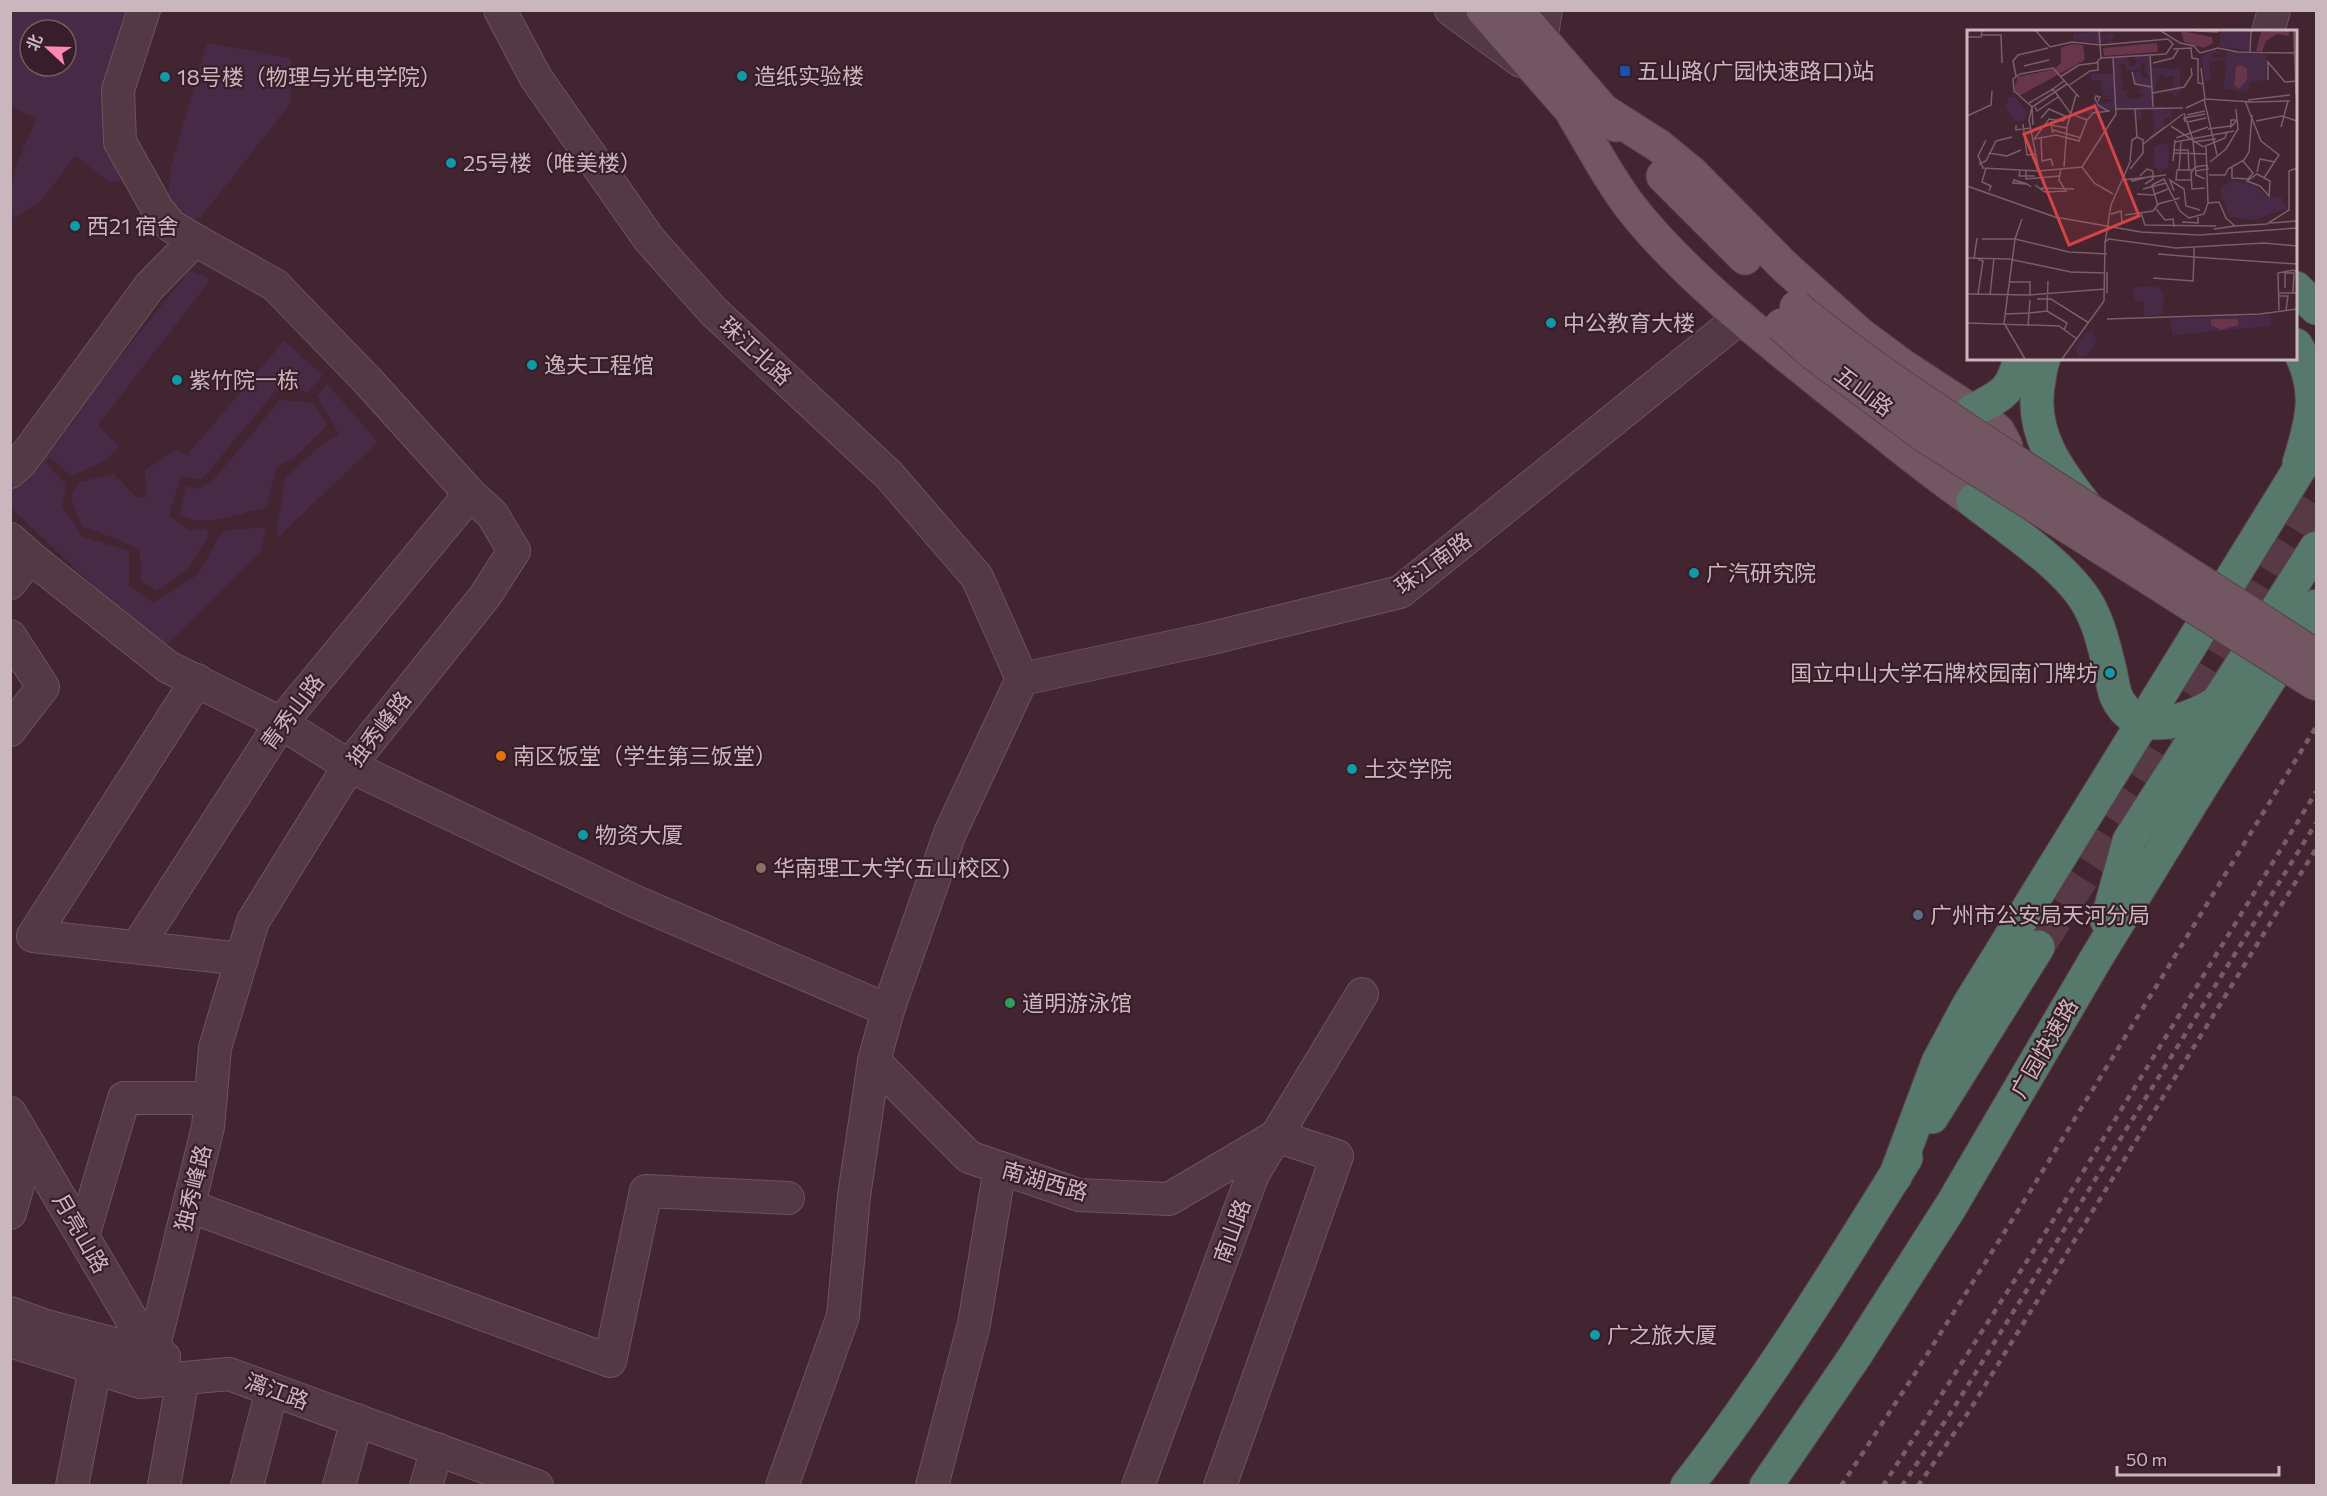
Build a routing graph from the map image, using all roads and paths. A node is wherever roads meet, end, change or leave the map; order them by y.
1 (144, 10) edge
2 (500, 10) edge
3 (1451, 10) edge
4 (1483, 10) edge
5 (1516, 10) edge
6 (1528, 10) edge
7 (2274, 10) edge
8 (2269, 30) edge
9 (1541, 40) edge
10 (1588, 112) junction
11 (195, 240) junction
12 (2297, 282) edge
13 (2316, 284) edge
14 (2297, 290) edge
15 (2316, 308) edge
16 (1789, 316) junction
17 (1741, 317) junction
18 (2297, 348) edge
19 (2019, 360) edge
20 (2044, 360) edge
21 (1972, 411) junction
22 (2316, 442) edge
23 (10, 472) edge
24 (2296, 474) junction
25 (470, 494) junction
26 (1973, 501) junction
27 (2088, 509) junction
28 (20, 548) edge
29 (2316, 548) edge
30 (10, 583) edge
31 (2316, 606) edge
32 (10, 636) edge
33 (2316, 656) edge
34 (1022, 679) junction
35 (197, 680) junction
36 (2316, 684) edge
37 (2216, 704) junction
38 (2142, 721) junction
39 (280, 723) junction
40 (10, 730) edge
41 (349, 766) junction
42 (137, 947) junction
43 (2038, 947) tunnel mouth
44 (2097, 957) junction
45 (242, 958) junction
46 (1362, 994) dead end
47 (888, 1010) junction
48 (874, 1061) junction
49 (211, 1098) junction
50 (10, 1113) edge
51 (1276, 1136) junction
52 (29, 1145) junction
53 (1000, 1168) junction
54 (1895, 1177) junction
55 (788, 1198) dead end
56 (189, 1206) junction
57 (10, 1213) edge
58 (82, 1236) junction
59 (10, 1313) edge
60 (10, 1341) edge
61 (152, 1354) junction
62 (95, 1368) junction
63 (229, 1374) junction
64 (183, 1378) junction
65 (272, 1389) junction
66 (357, 1420) junction
67 (437, 1449) junction
68 (72, 1485) edge
69 (164, 1485) edge
70 (247, 1485) edge
71 (339, 1485) edge
72 (426, 1485) edge
73 (537, 1485) edge
74 (782, 1485) edge
75 (932, 1485) edge
76 (1138, 1485) edge
77 (1220, 1485) edge
78 (1688, 1485) edge
79 (1766, 1485) edge

1 - 11 street, 独秀峰路
2 - 34 street, 珠江北路
3 - 9 street
4 - 9 main road, 五山路
5 - 9 main road, 五山路
6 - 9 street
7 - 8 street
9 - 10 main road, 五山路
10 - 16 main road, 五山路
10 - 17 main road
10 - 21 main road
11 - 23 street
11 - 25 street, 独秀峰路
12 - 13 highway
14 - 15 highway
16 - 27 main road, 五山路, bridge
16 - 36 main road, 五山路, bridge
17 - 26 main road
17 - 34 street, 珠江南路
18 - 24 highway
19 - 21 highway
20 - 27 highway
21 - 26 main road
22 - 24 highway
24 - 38 highway
25 - 39 street, 青秀山路
25 - 41 street, 独秀峰路
26 - 38 highway
27 - 33 main road, 五山路, bridge
28 - 30 street
28 - 35 street
29 - 37 highway
31 - 44 highway, 广园快速路
32 - 40 street
34 - 47 street
35 - 39 street
35 - 42 street
37 - 38 highway
37 - 44 highway
38 - 54 highway
39 - 41 street
39 - 42 street, 青秀山路
41 - 45 street, 独秀峰路
41 - 47 street
42 - 45 street
43 - 54 highway
44 - 79 highway, 广园快速路
45 - 49 street, 独秀峰路
46 - 51 street, 南山路
47 - 48 street
48 - 53 street, 南湖西路
48 - 74 street
49 - 56 street, 独秀峰路
49 - 58 street
50 - 52 street, 月亮山路
51 - 53 street, 南湖西路
51 - 76 street, 南山路
51 - 77 street
52 - 57 street
52 - 58 street, 月亮山路
53 - 75 street
54 - 78 highway
55 - 56 street
56 - 61 street, 独秀峰路
58 - 61 street, 月亮山路
59 - 61 street
60 - 62 street, 漓江路
61 - 63 street
62 - 64 street, 漓江路
62 - 68 street
63 - 64 street, 漓江路
63 - 65 street, 漓江路
64 - 69 street
65 - 66 street, 漓江路
65 - 70 street
66 - 67 street, 漓江路
66 - 71 street
67 - 72 street
67 - 73 street, 漓江路

